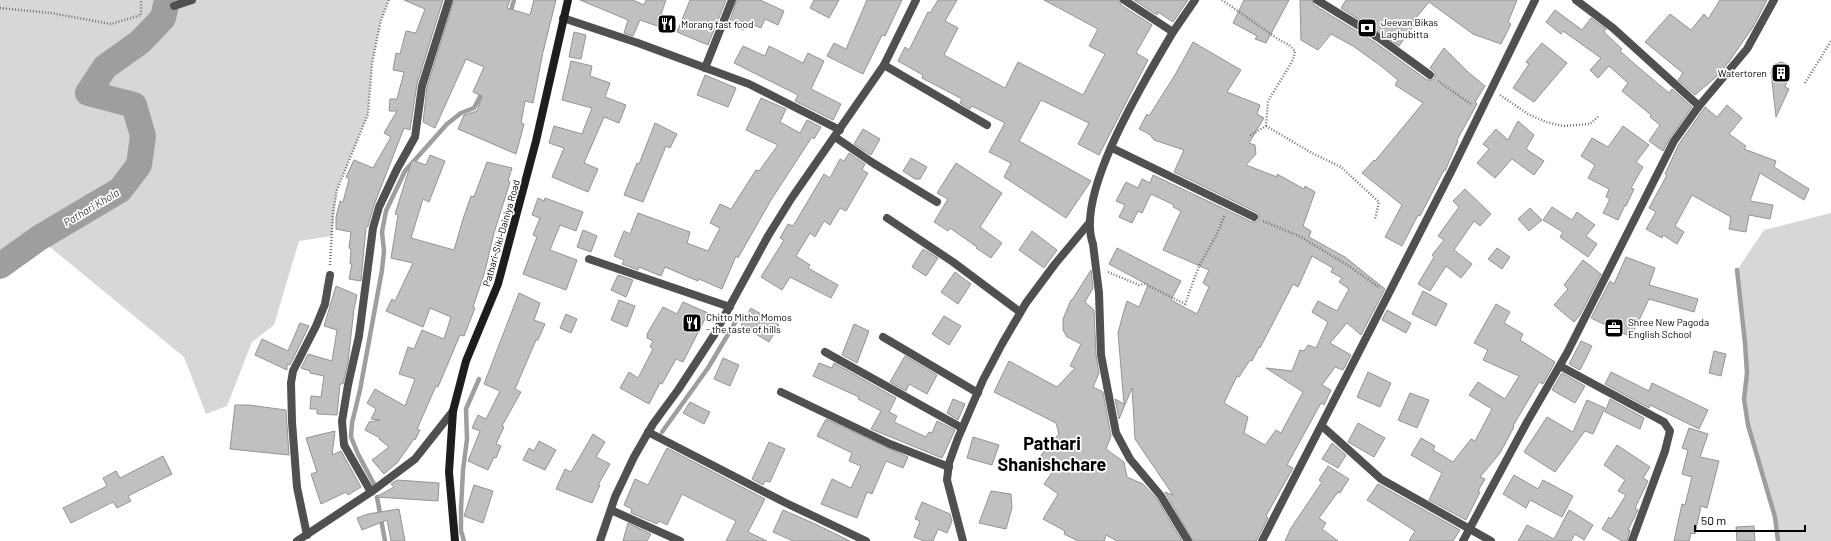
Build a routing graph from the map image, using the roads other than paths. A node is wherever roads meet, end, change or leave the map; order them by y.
1 (192, 0) edge
2 (449, 0) edge
3 (568, 0) edge
4 (732, 0) edge
5 (916, 0) edge
6 (1124, 0) edge
7 (1195, 0) edge
8 (1317, 0) edge
9 (1535, 0) edge
10 (1576, 0) edge
11 (1774, 0) edge
12 (174, 6) dead end
13 (563, 18) junction
14 (1174, 32) junction
15 (884, 65) junction
16 (705, 68) junction
17 (1430, 75) road end
18 (1699, 106) junction
19 (987, 125) dead end
20 (838, 134) junction
21 (1112, 148) junction
22 (937, 202) dead end
23 (1254, 217) road end
24 (887, 218) dead end
25 (1090, 222) junction
26 (589, 259) dead end
27 (330, 276) road end
28 (730, 307) junction
29 (1020, 312) junction
30 (883, 337) dead end
31 (825, 352) dead end
32 (1560, 366) junction
33 (781, 392) dead end
34 (978, 393) junction
35 (454, 411) junction
36 (1322, 426) junction
37 (962, 428) junction
38 (648, 432) junction
39 (949, 467) junction
40 (372, 492) junction
41 (611, 510) junction
42 (1469, 529) junction
43 (307, 535) junction
44 (297, 541) edge
45 (454, 541) edge
46 (600, 541) edge
47 (680, 541) edge
48 (866, 541) edge
49 (963, 541) edge
50 (1188, 541) edge
51 (1262, 541) edge
52 (1463, 541) edge
53 (1491, 541) edge
54 (1632, 541) edge

1 - 12 street
2 - 40 street
3 - 13 main road, Pathari-Siki-Dainiya Road
4 - 16 street
5 - 15 street
6 - 14 street
7 - 14 street
8 - 17 street
9 - 36 street
10 - 18 street
11 - 18 street
13 - 16 street
13 - 35 main road, Pathari-Siki-Dainiya Road
14 - 21 street
15 - 19 street
15 - 20 street
16 - 20 street
18 - 32 street
20 - 22 street
20 - 28 street
21 - 23 street
21 - 25 street
24 - 29 street
25 - 29 street
25 - 50 street
26 - 28 street
27 - 43 street
28 - 38 street
29 - 34 street
30 - 34 street
31 - 37 street
32 - 42 street
32 - 54 street
33 - 39 street
34 - 37 street
35 - 40 street
35 - 45 main road, Pathari-Siki-Dainiya Road
36 - 42 street
36 - 51 street
37 - 39 street
38 - 41 street
38 - 48 street
39 - 49 street
40 - 43 street
41 - 46 street
41 - 47 street
42 - 52 street
42 - 53 street
43 - 44 street

